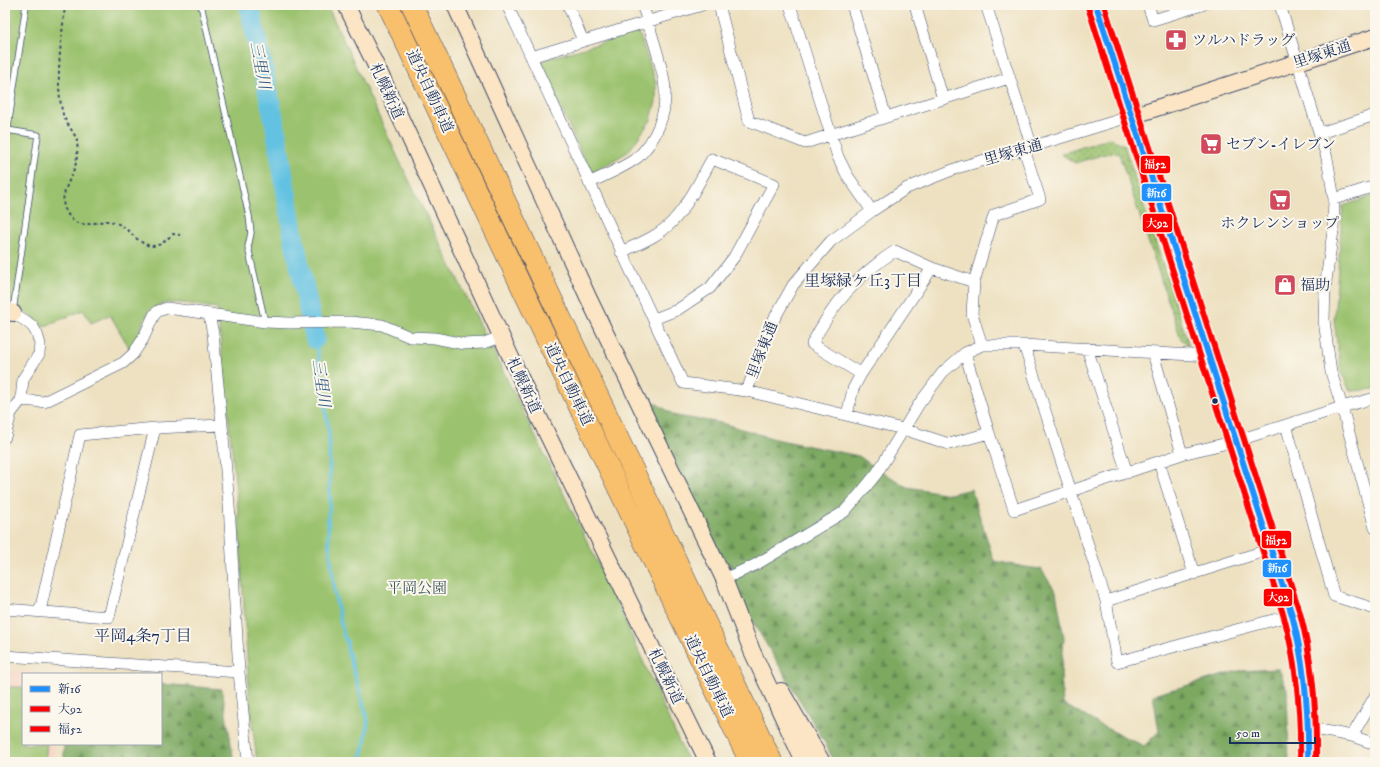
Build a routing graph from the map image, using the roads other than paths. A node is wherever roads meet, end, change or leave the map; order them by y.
1 (26, 5) edge
2 (201, 5) edge
3 (346, 5) edge
4 (388, 5) edge
5 (412, 5) edge
6 (455, 5) edge
7 (507, 5) edge
8 (568, 5) edge
9 (642, 5) edge
10 (702, 5) edge
11 (719, 5) edge
12 (790, 5) edge
13 (852, 5) edge
14 (915, 5) edge
15 (986, 5) edge
16 (1096, 5) edge
17 (1148, 5) edge
18 (1202, 5) edge
19 (1280, 5) edge
20 (648, 22) junction
21 (1375, 37) edge
22 (584, 41) junction
23 (531, 57) junction
24 (1298, 62) junction
25 (1009, 78) junction
26 (943, 99) junction
27 (1375, 115) edge
28 (1132, 116) junction
29 (886, 117) junction
30 (7, 130) junction
31 (1320, 133) junction
32 (830, 136) junction
33 (5, 147) edge
34 (1028, 148) junction
35 (589, 183) junction
36 (1375, 186) edge
37 (1334, 199) junction
38 (872, 211) junction
39 (622, 252) junction
40 (932, 268) junction
41 (974, 282) junction
42 (9, 312) edge
43 (209, 315) junction
44 (654, 320) junction
45 (265, 322) junction
46 (501, 337) junction
47 (982, 344) junction
48 (1024, 345) junction
49 (1087, 348) junction
50 (965, 353) junction
51 (1153, 353) junction
52 (1208, 356) junction
53 (861, 374) junction
54 (747, 391) junction
55 (1375, 398) edge
56 (21, 400) junction
57 (1342, 407) junction
58 (847, 415) junction
59 (222, 425) junction
60 (1286, 425) junction
61 (155, 428) junction
62 (903, 429) junction
63 (989, 433) junction
64 (5, 437) edge
65 (1236, 441) junction
66 (1182, 454) junction
67 (1159, 462) junction
68 (1127, 473) junction
69 (1071, 491) junction
70 (1375, 528) edge
71 (1271, 549) junction
72 (1194, 574) junction
73 (724, 579) junction
74 (1106, 601) junction
75 (1375, 608) edge
76 (5, 609) edge
77 (40, 611) junction
78 (1292, 615) junction
79 (752, 651) junction
80 (5, 656) edge
81 (239, 672) junction
82 (1375, 696) edge
83 (1309, 728) junction
84 (1352, 736) junction
85 (1375, 744) edge
86 (248, 762) edge
87 (708, 762) edge
88 (750, 762) edge
89 (772, 762) edge
90 (804, 762) edge
91 (822, 762) edge
92 (1308, 762) edge

1 - 30 lane
2 - 45 lane
3 - 46 street, 札幌新道
4 - 88 highway, 道央自動車道
5 - 89 highway, 道央自動車道
6 - 73 street
7 - 23 street
8 - 22 street
9 - 20 street
10 - 20 street
11 - 32 street
12 - 32 street
13 - 29 street
14 - 26 street
15 - 25 street
16 - 28 street
17 - 18 street
19 - 24 street
20 - 22 street
20 - 35 street
21 - 24 street, 里塚東通
22 - 23 street
23 - 35 street
24 - 28 street, 里塚東通
24 - 31 street
25 - 26 street
25 - 34 street
26 - 29 street
27 - 31 street
28 - 34 street, 里塚東通
28 - 52 street
29 - 32 street
30 - 33 lane
30 - 42 lane
31 - 37 street
32 - 38 street
34 - 38 street, 里塚東通
34 - 41 street
35 - 39 street
36 - 37 street
37 - 57 street
38 - 54 street, 里塚東通
39 - 44 street
39 - 44 street
40 - 41 street
40 - 53 street
40 - 53 street
41 - 47 street
42 - 56 street
43 - 45 street
43 - 56 street
43 - 59 street
44 - 54 street
45 - 46 street
46 - 87 street, 札幌新道
47 - 48 street
47 - 50 street
48 - 49 street
48 - 69 street
49 - 51 street
49 - 68 street
50 - 62 street
50 - 63 street
51 - 52 street
51 - 66 street
52 - 65 street
53 - 58 street
54 - 58 street
55 - 57 street
56 - 64 street
57 - 60 street
57 - 70 street
58 - 62 street
59 - 61 street
59 - 81 street
60 - 65 street
60 - 75 street
61 - 77 street
61 - 77 street
62 - 63 street
62 - 73 street
63 - 69 street
65 - 66 street
65 - 71 street
66 - 67 street
67 - 68 street
67 - 72 street
68 - 69 street
69 - 74 street
71 - 72 street
71 - 78 street
72 - 74 street
73 - 79 street
74 - 78 street
76 - 77 street
78 - 83 street
79 - 90 street
79 - 91 street
80 - 81 street
81 - 86 street
82 - 84 street
83 - 84 street
83 - 92 street
84 - 85 street

